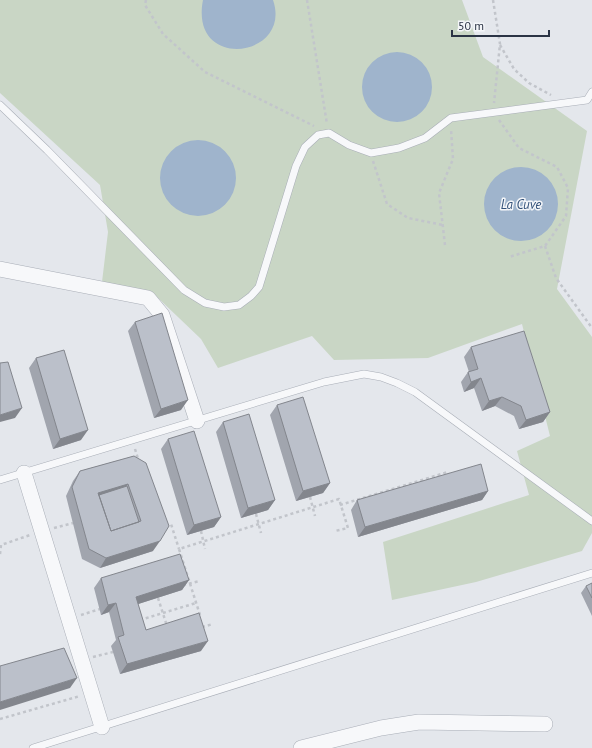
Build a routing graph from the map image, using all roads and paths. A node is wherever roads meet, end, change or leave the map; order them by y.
1 (146, 0) edge
2 (307, 0) edge
3 (493, 0) edge
4 (500, 44) junction
5 (592, 92) edge
6 (566, 103) junction
7 (0, 105) edge
8 (494, 113) junction
9 (451, 118) junction
10 (329, 133) junction
11 (371, 153) junction
12 (443, 225) junction
13 (445, 245) dead end
14 (545, 246) junction
15 (509, 257) dead end
16 (0, 269) edge
17 (592, 328) edge
18 (197, 421) junction
19 (133, 440) junction
20 (142, 469) edge
21 (24, 473) junction
22 (0, 480) edge
23 (451, 480) edge
24 (310, 496) edge
25 (340, 505) junction
26 (313, 508) junction
27 (256, 514) edge
28 (315, 516) dead end
29 (592, 521) edge
30 (73, 523) dead end
31 (258, 524) junction
32 (160, 527) edge
33 (201, 531) edge
34 (335, 531) dead end
35 (42, 532) junction
36 (261, 533) dead end
37 (204, 541) junction
38 (179, 549) junction
39 (205, 549) dead end
40 (0, 554) edge
41 (592, 573) edge
42 (200, 581) dead end
43 (190, 584) junction
44 (181, 586) edge
45 (158, 598) edge
46 (196, 603) junction
47 (100, 609) dead end
48 (162, 613) junction
49 (69, 618) junction
50 (134, 622) edge
51 (213, 624) dead end
52 (203, 627) junction
53 (199, 628) edge
54 (168, 630) edge
55 (113, 652) dead end
56 (81, 661) junction
57 (91, 693) junction
58 (0, 720) edge
59 (545, 724) dead end
60 (102, 727) junction
61 (33, 748) edge
62 (301, 748) edge

1 - 10 path
2 - 10 path
3 - 4 path
4 - 6 path
4 - 8 path
5 - 6 lane
6 - 8 lane
7 - 10 lane
8 - 9 lane
8 - 14 path
9 - 11 lane
9 - 12 path
10 - 11 lane
11 - 12 path
12 - 13 path
14 - 15 path
14 - 17 path
16 - 18 street
18 - 19 lane
18 - 29 lane
19 - 20 path
19 - 21 lane
21 - 22 lane
21 - 35 street
23 - 25 path
24 - 26 path
25 - 26 path
25 - 34 path
26 - 28 path
26 - 31 path
27 - 31 path
30 - 35 path
31 - 36 path
31 - 37 path
32 - 38 path
33 - 37 path
35 - 40 path
35 - 49 street
37 - 38 path
37 - 39 path
38 - 43 path
41 - 60 lane
42 - 43 path
43 - 44 path
43 - 46 path
45 - 48 path
46 - 48 path
46 - 52 path
47 - 49 path
48 - 50 path
48 - 54 path
49 - 56 street
51 - 52 path
52 - 53 path
55 - 56 path
56 - 57 street
57 - 58 path
57 - 60 street
59 - 62 street
60 - 61 lane

